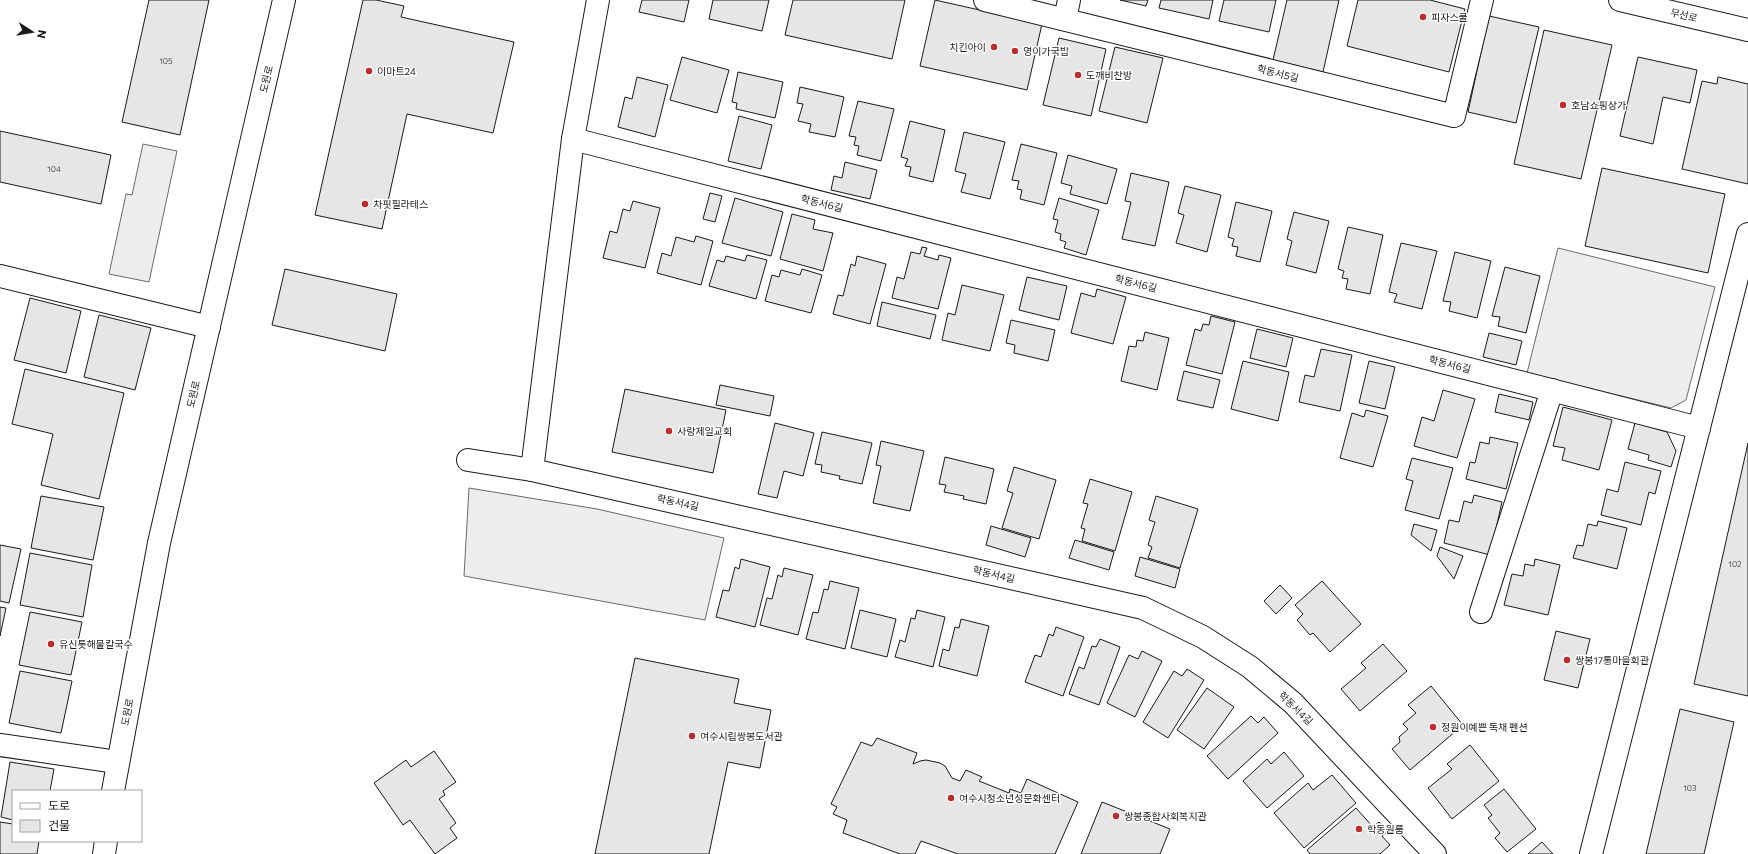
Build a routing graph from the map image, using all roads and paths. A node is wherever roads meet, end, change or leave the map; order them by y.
1 (284, 0) edge
2 (598, 0) edge
3 (985, 0) edge
4 (1482, 0) edge
5 (1620, 0) edge
6 (1067, 10) edge
7 (1748, 30) edge
8 (573, 139) junction
9 (1748, 234) edge
10 (0, 276) edge
11 (209, 327) junction
12 (1552, 390) junction
13 (1699, 428) junction
14 (468, 460) dead end
15 (532, 470) junction
16 (1481, 612) dead end
17 (0, 745) edge
18 (117, 762) junction
19 (113, 790) edge
20 (106, 842) edge
21 (104, 854) edge
22 (1435, 854) edge
23 (1591, 854) edge

1 - 11 street, 도원로
2 - 8 street
3 - 6 street, 학동서5길
4 - 6 street, 학동서5길
5 - 7 street, 무선로
8 - 12 street, 학동서6길
8 - 15 street
9 - 13 street
10 - 11 street
11 - 18 street, 도원로
12 - 13 street, 학동서6길
12 - 16 street
13 - 23 street
14 - 15 street, 학동서4길
15 - 22 street, 학동서4길
17 - 18 street
18 - 19 street, 도원로
20 - 21 street

